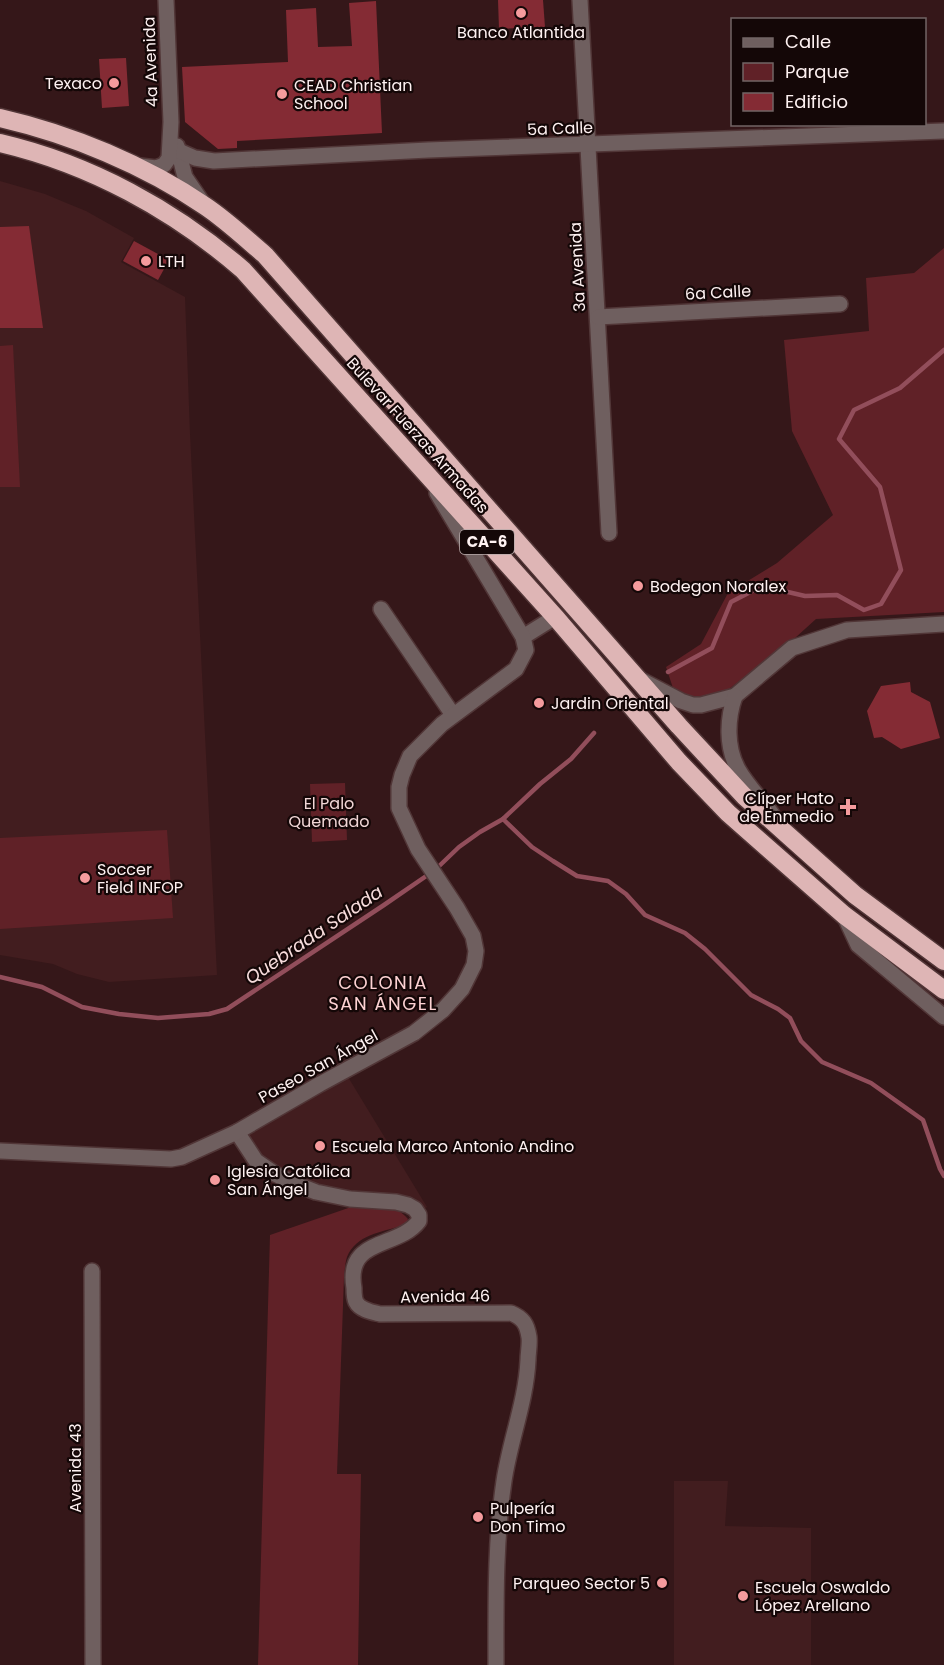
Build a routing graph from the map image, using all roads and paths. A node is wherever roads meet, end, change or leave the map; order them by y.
1 (166, 0) edge
2 (580, 0) edge
3 (0, 118) edge
4 (171, 122) junction
5 (944, 131) edge
6 (0, 143) edge
7 (588, 145) junction
8 (178, 151) junction
9 (128, 163) junction
10 (205, 206) junction
11 (840, 304) dead end
12 (598, 317) junction
13 (424, 471) junction
14 (609, 533) dead end
15 (381, 609) dead end
16 (555, 617) junction
17 (944, 624) edge
18 (523, 637) junction
19 (639, 679) junction
20 (735, 696) junction
21 (453, 715) junction
22 (790, 837) junction
23 (844, 915) junction
24 (944, 961) edge
25 (944, 990) edge
26 (944, 1017) edge
27 (237, 1131) junction
28 (0, 1152) edge
29 (92, 1271) dead end
30 (93, 1665) edge
31 (496, 1665) edge

1 - 4 street, 4a Avenida
2 - 7 street, 3a Avenida
3 - 9 highway, Bulevar Fuerzas Armadas / CA-6
4 - 8 street, 4a Avenida
4 - 9 street, 4a Avenida
5 - 7 street, 5a Calle
6 - 13 highway, Bulevar Fuerzas Armadas / CA-6
7 - 8 street, 5a Calle
7 - 12 street, 3a Avenida
8 - 10 street, 4a Avenida
9 - 10 highway, Bulevar Fuerzas Armadas / CA-6
10 - 19 highway, Bulevar Fuerzas Armadas / CA-6
11 - 12 street, 6a Calle
12 - 14 street, 3a Avenida
13 - 16 highway, Bulevar Fuerzas Armadas / CA-6
13 - 18 street
15 - 21 street
16 - 18 street
16 - 23 highway, Bulevar Fuerzas Armadas / CA-6
17 - 20 street
18 - 21 street, Paseo San Ángel
19 - 20 street
19 - 22 highway, Bulevar Fuerzas Armadas / CA-6
20 - 22 street
21 - 27 street, Paseo San Ángel
22 - 24 highway, Bulevar Fuerzas Armadas / CA-6
23 - 25 highway, Bulevar Fuerzas Armadas / CA-6
23 - 26 street
27 - 28 street, Paseo San Ángel
27 - 31 street, Avenida 46
29 - 30 street, Avenida 43

